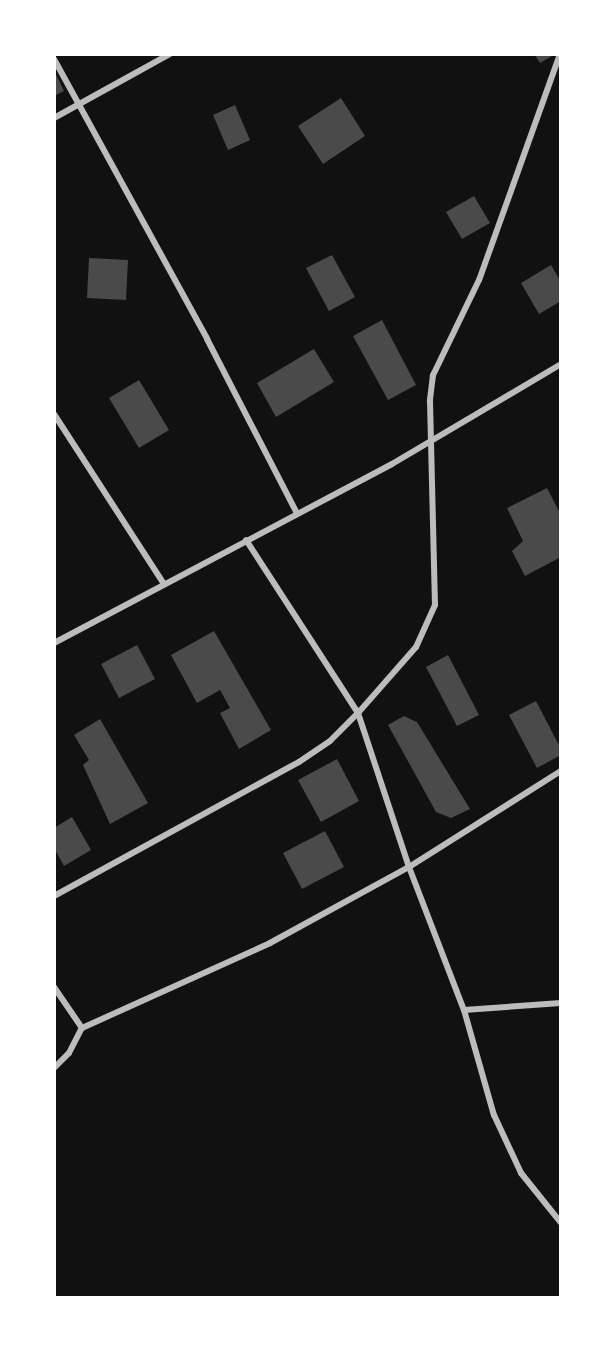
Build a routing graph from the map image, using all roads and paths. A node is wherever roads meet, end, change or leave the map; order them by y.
1 (170, 54) edge
2 (560, 54) edge
3 (54, 59) edge
4 (78, 104) junction
5 (54, 118) edge
6 (561, 364) edge
7 (54, 414) edge
8 (433, 440) junction
9 (297, 513) junction
10 (246, 540) junction
11 (164, 584) junction
12 (54, 644) edge
13 (358, 713) junction
14 (561, 771) edge
15 (409, 867) junction
16 (54, 896) edge
17 (54, 987) edge
18 (561, 1003) edge
19 (464, 1010) junction
20 (82, 1028) junction
21 (54, 1068) edge
22 (561, 1223) edge

1 - 4 street
2 - 8 street
3 - 4 street
4 - 5 street
4 - 9 street
6 - 8 street
7 - 11 street
8 - 9 street
8 - 13 street
9 - 10 street
10 - 11 street
10 - 13 street
11 - 12 street
13 - 15 street
13 - 16 street
14 - 15 street
15 - 19 street
15 - 20 street
17 - 20 street
18 - 19 street
19 - 22 street
20 - 21 street

